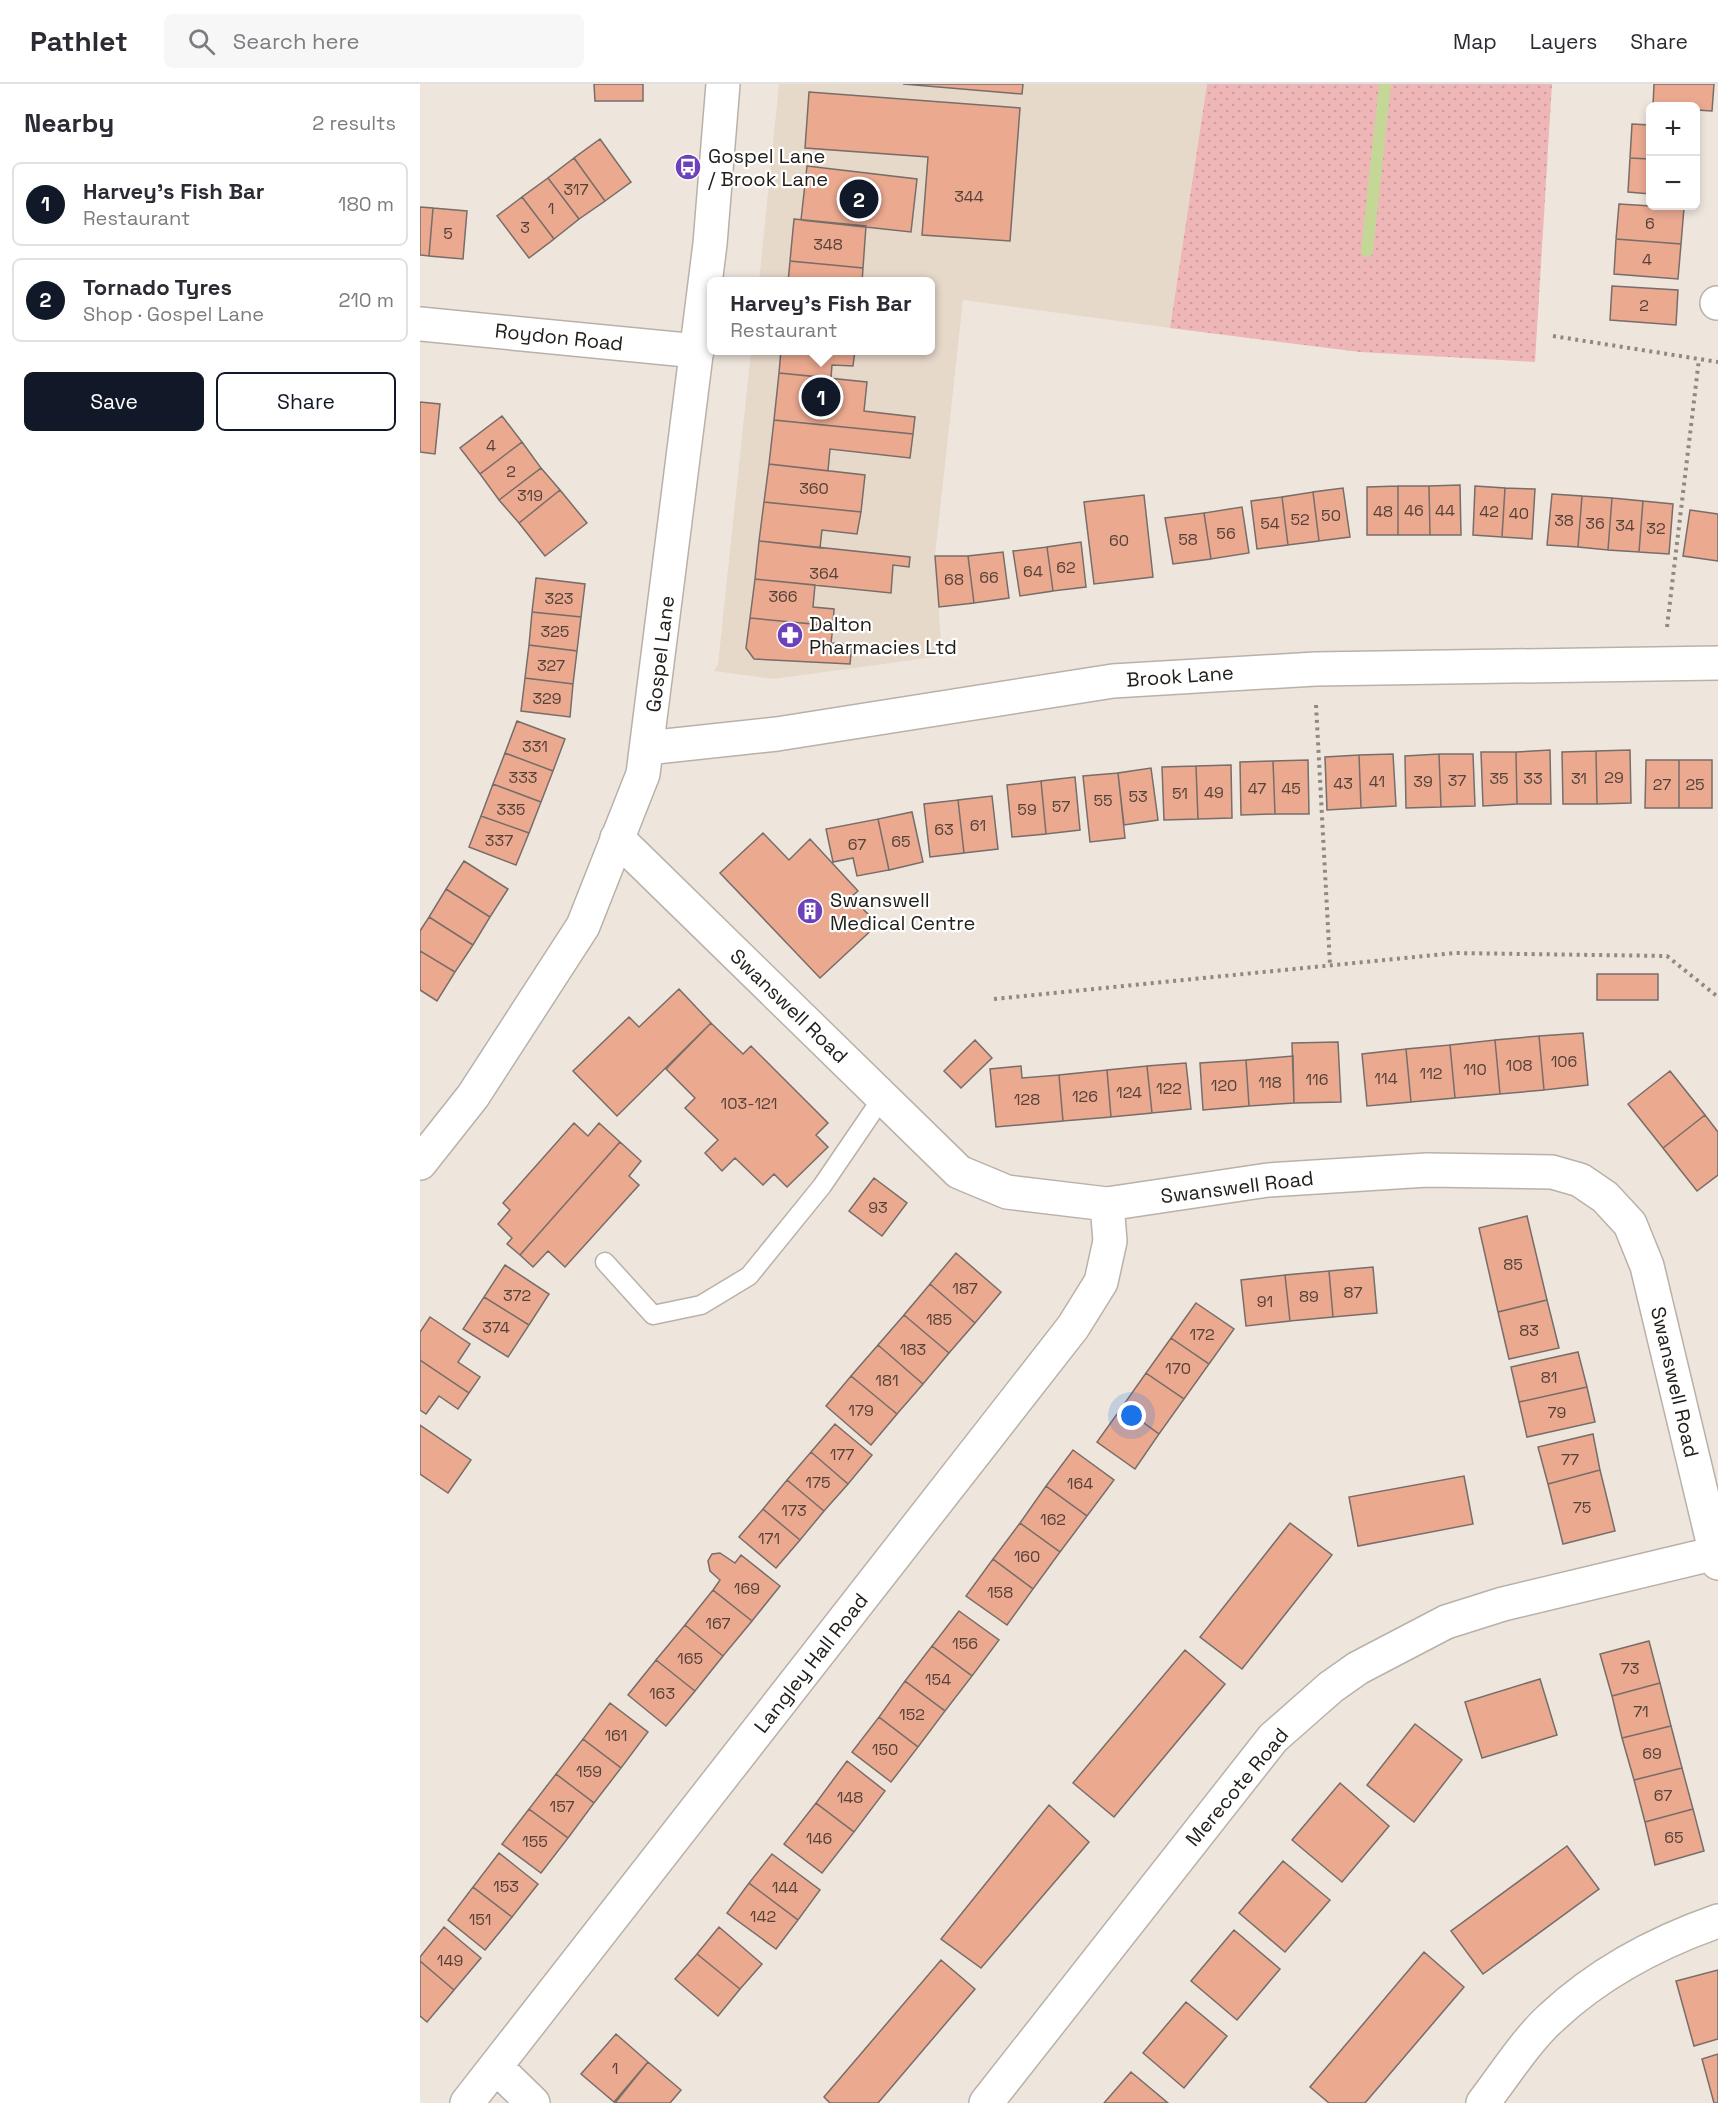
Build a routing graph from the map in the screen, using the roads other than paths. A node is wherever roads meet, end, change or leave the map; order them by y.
1 (723, 84) edge
2 (420, 324) edge
3 (697, 351) junction
4 (1718, 663) edge
5 (648, 748) junction
6 (617, 838) junction
7 (882, 1098) junction
8 (420, 1163) edge
9 (1107, 1204) junction
10 (605, 1262) dead end
11 (1717, 1558) edge
12 (1718, 1922) edge
13 (496, 2067) junction
14 (467, 2103) edge
15 (533, 2103) edge
16 (986, 2103) edge
17 (1483, 2103) edge

1 - 3 street, Gospel Lane
2 - 3 street, Roydon Road
3 - 5 street, Gospel Lane
4 - 5 street, Brook Lane
5 - 6 street, Gospel Lane
6 - 7 street, Swanswell Road
6 - 8 street, Gospel Lane
7 - 9 street, Swanswell Road
7 - 10 lane
9 - 11 street, Swanswell Road
9 - 13 street, Langley Hall Road
11 - 16 street, Merecote Road
12 - 17 street
13 - 14 street, Langley Hall Road
13 - 15 street

